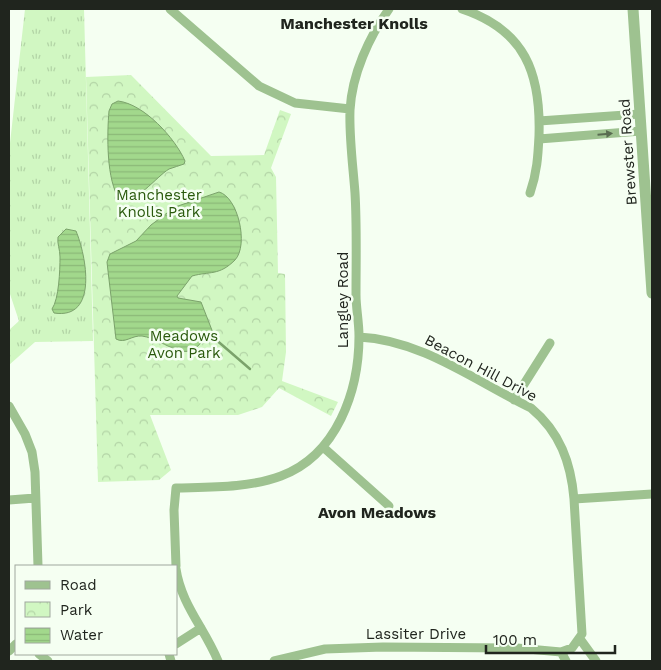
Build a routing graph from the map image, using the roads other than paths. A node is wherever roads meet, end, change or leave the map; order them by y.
1 (170, 9) edge
2 (389, 9) edge
3 (462, 9) edge
4 (633, 9) edge
5 (350, 109) junction
6 (640, 114) junction
7 (584, 118) junction
8 (539, 121) junction
9 (641, 131) junction
10 (585, 136) junction
11 (539, 140) junction
12 (530, 193) dead end
13 (652, 293) edge
14 (359, 337) junction
15 (550, 343) dead end
16 (514, 400) junction
17 (9, 406) edge
18 (323, 447) junction
19 (652, 494) edge
20 (35, 498) junction
21 (574, 499) junction
22 (9, 500) edge
23 (389, 506) dead end
24 (38, 565) edge
25 (176, 565) edge
26 (178, 585) edge
27 (201, 628) junction
28 (580, 639) junction
29 (178, 643) edge
30 (560, 652) junction
31 (218, 661) edge
32 (274, 661) edge
33 (566, 661) edge
34 (596, 661) edge

1 - 5 street
2 - 5 street, Langley Road
3 - 8 street
4 - 6 street, Brewster Road
5 - 14 street, Langley Road
6 - 7 street
6 - 9 street, Brewster Road
7 - 8 street
7 - 10 street
8 - 11 street
10 -> 9 street
9 - 13 street, Brewster Road
10 - 11 street
11 - 12 street
14 - 16 street, Beacon Hill Drive
14 - 18 street, Langley Road
15 - 16 street
16 - 21 street, Beacon Hill Drive
17 - 20 street
18 - 23 street
18 - 25 street, Langley Road
19 - 21 street
20 - 22 street
20 - 24 street
21 - 28 street
26 - 27 street, Langley Road
27 - 29 street
27 - 31 street, Langley Road
28 - 30 street
28 - 34 street
30 - 32 street, Lassiter Drive
30 - 33 street

